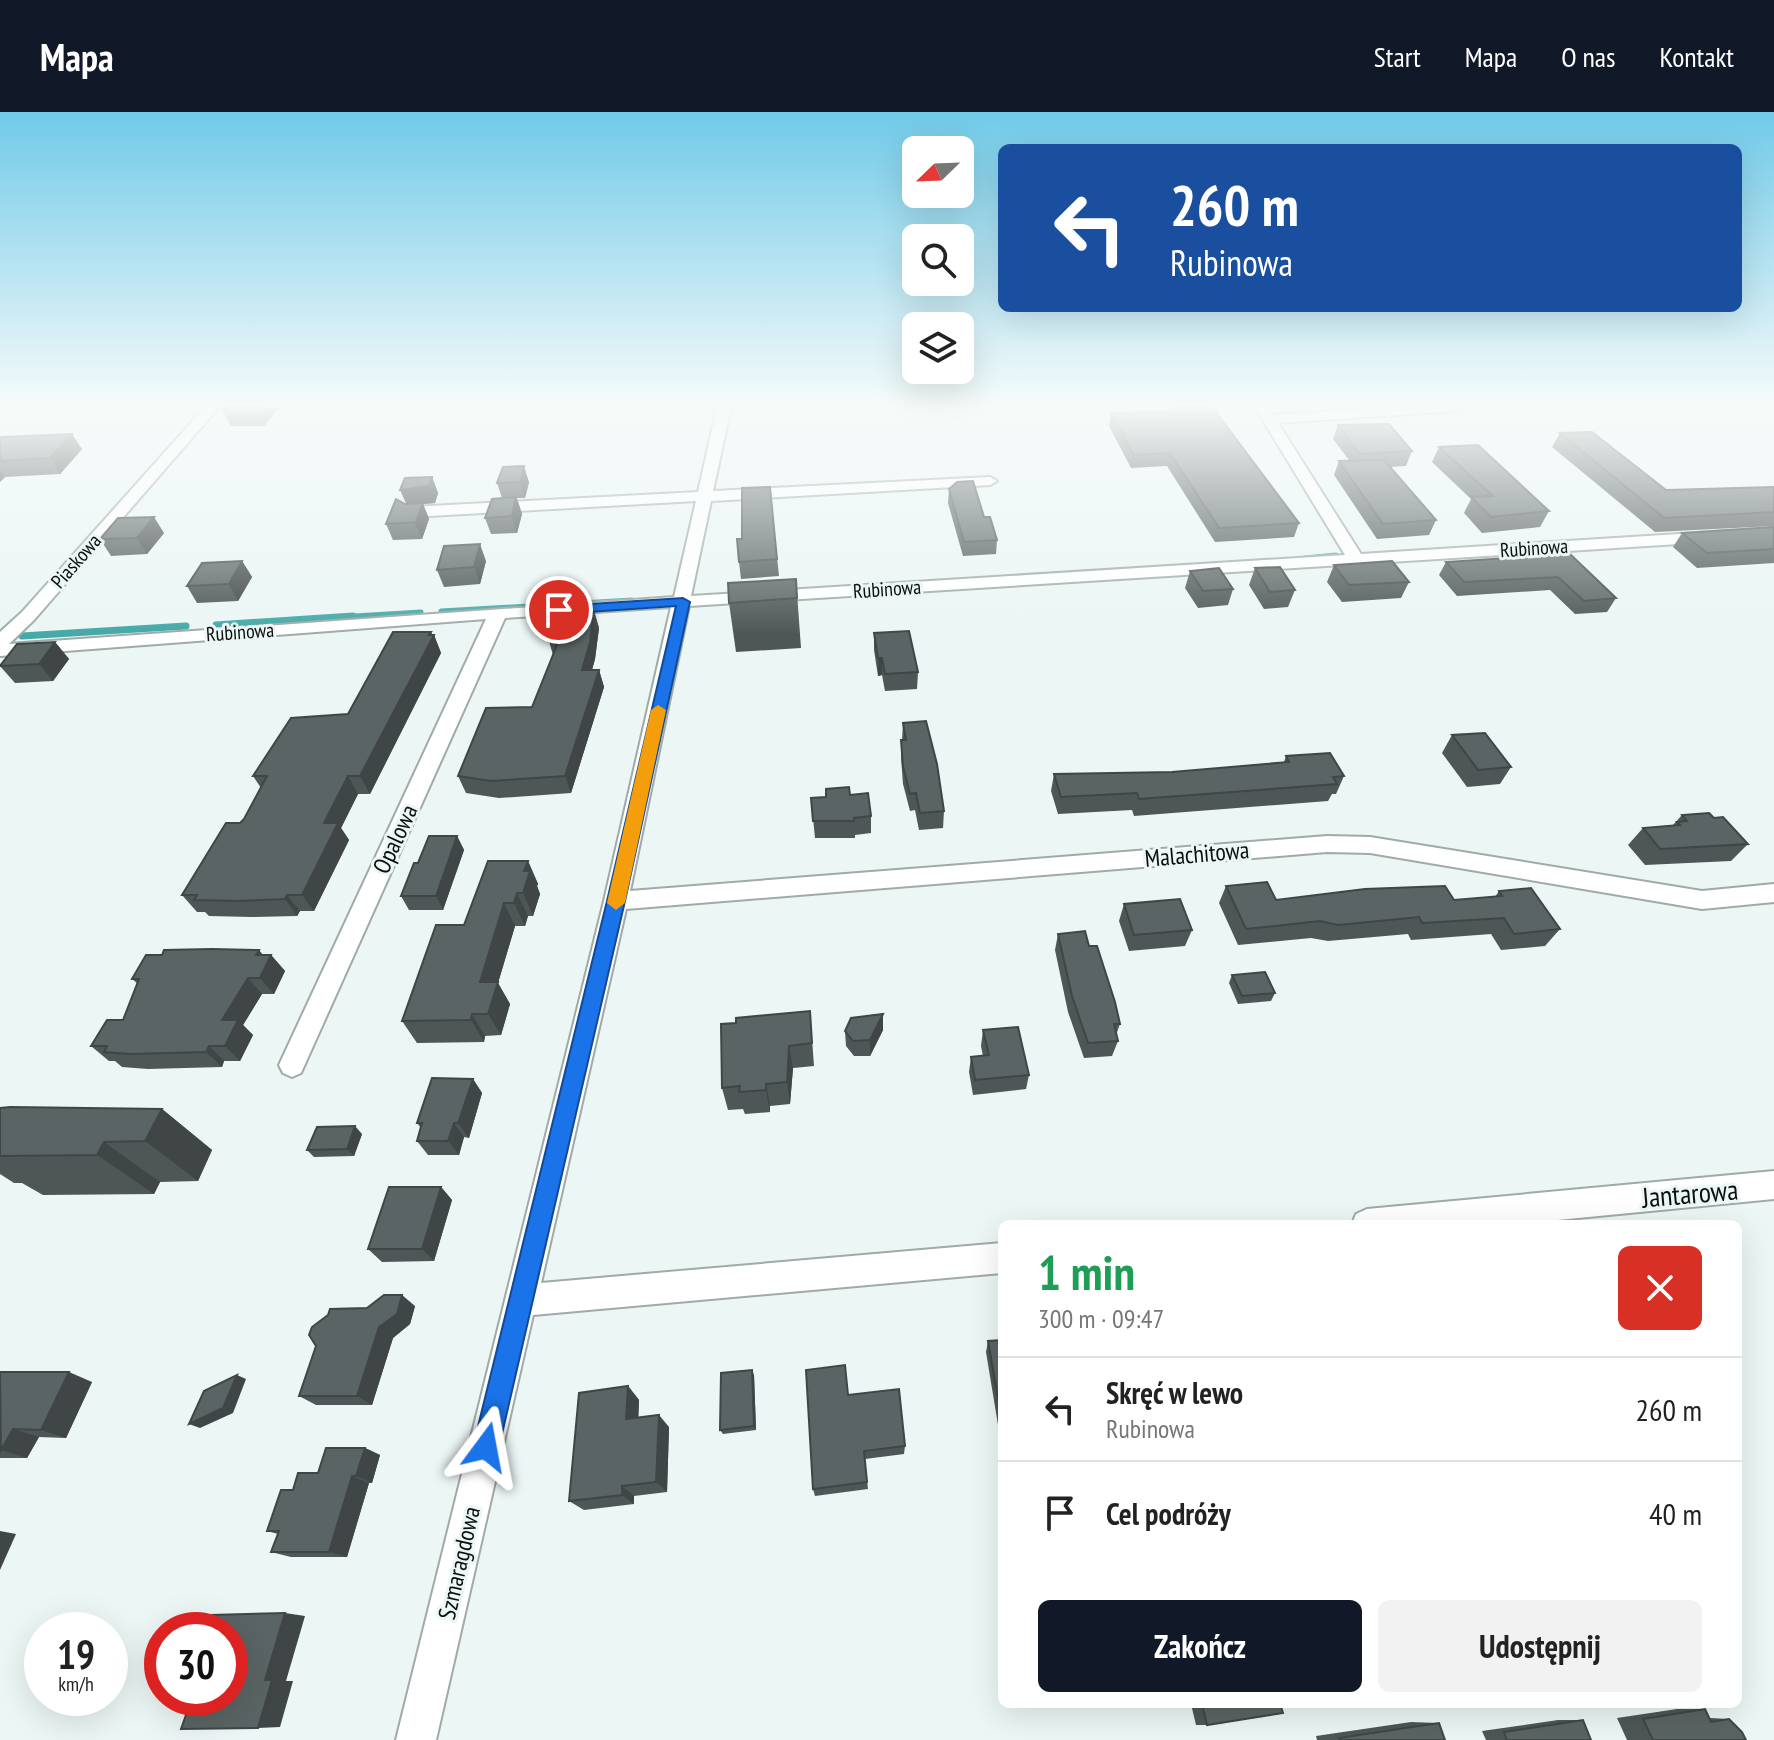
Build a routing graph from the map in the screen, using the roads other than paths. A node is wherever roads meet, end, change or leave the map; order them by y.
1 (145, 483) edge
2 (708, 483) edge
3 (957, 483) edge
4 (1309, 483) edge
5 (705, 498) junction
6 (411, 512) edge
7 (1774, 533) edge
8 (1356, 560) junction
9 (683, 602) junction
10 (498, 613) junction
11 (0, 642) edge
12 (0, 650) edge
13 (1774, 893) edge
14 (616, 901) junction
15 (292, 1065) dead end
16 (1774, 1185) edge
17 (1409, 1220) edge
18 (998, 1258) edge
19 (521, 1300) junction
20 (416, 1740) edge

1 - 11 street, Piaskowa
2 - 5 street, Szmaragdowa
3 - 5 street
4 - 8 street
5 - 6 street
5 - 9 street, Szmaragdowa
7 - 8 street, Rubinowa
8 - 9 street, Rubinowa
9 - 10 street, Rubinowa
9 - 14 street, Szmaragdowa
10 - 12 street, Rubinowa
10 - 15 street, Opalowa
13 - 14 street, Malachitowa
14 - 19 street, Szmaragdowa
16 - 17 street, Jantarowa
18 - 19 street
19 - 20 street, Szmaragdowa

